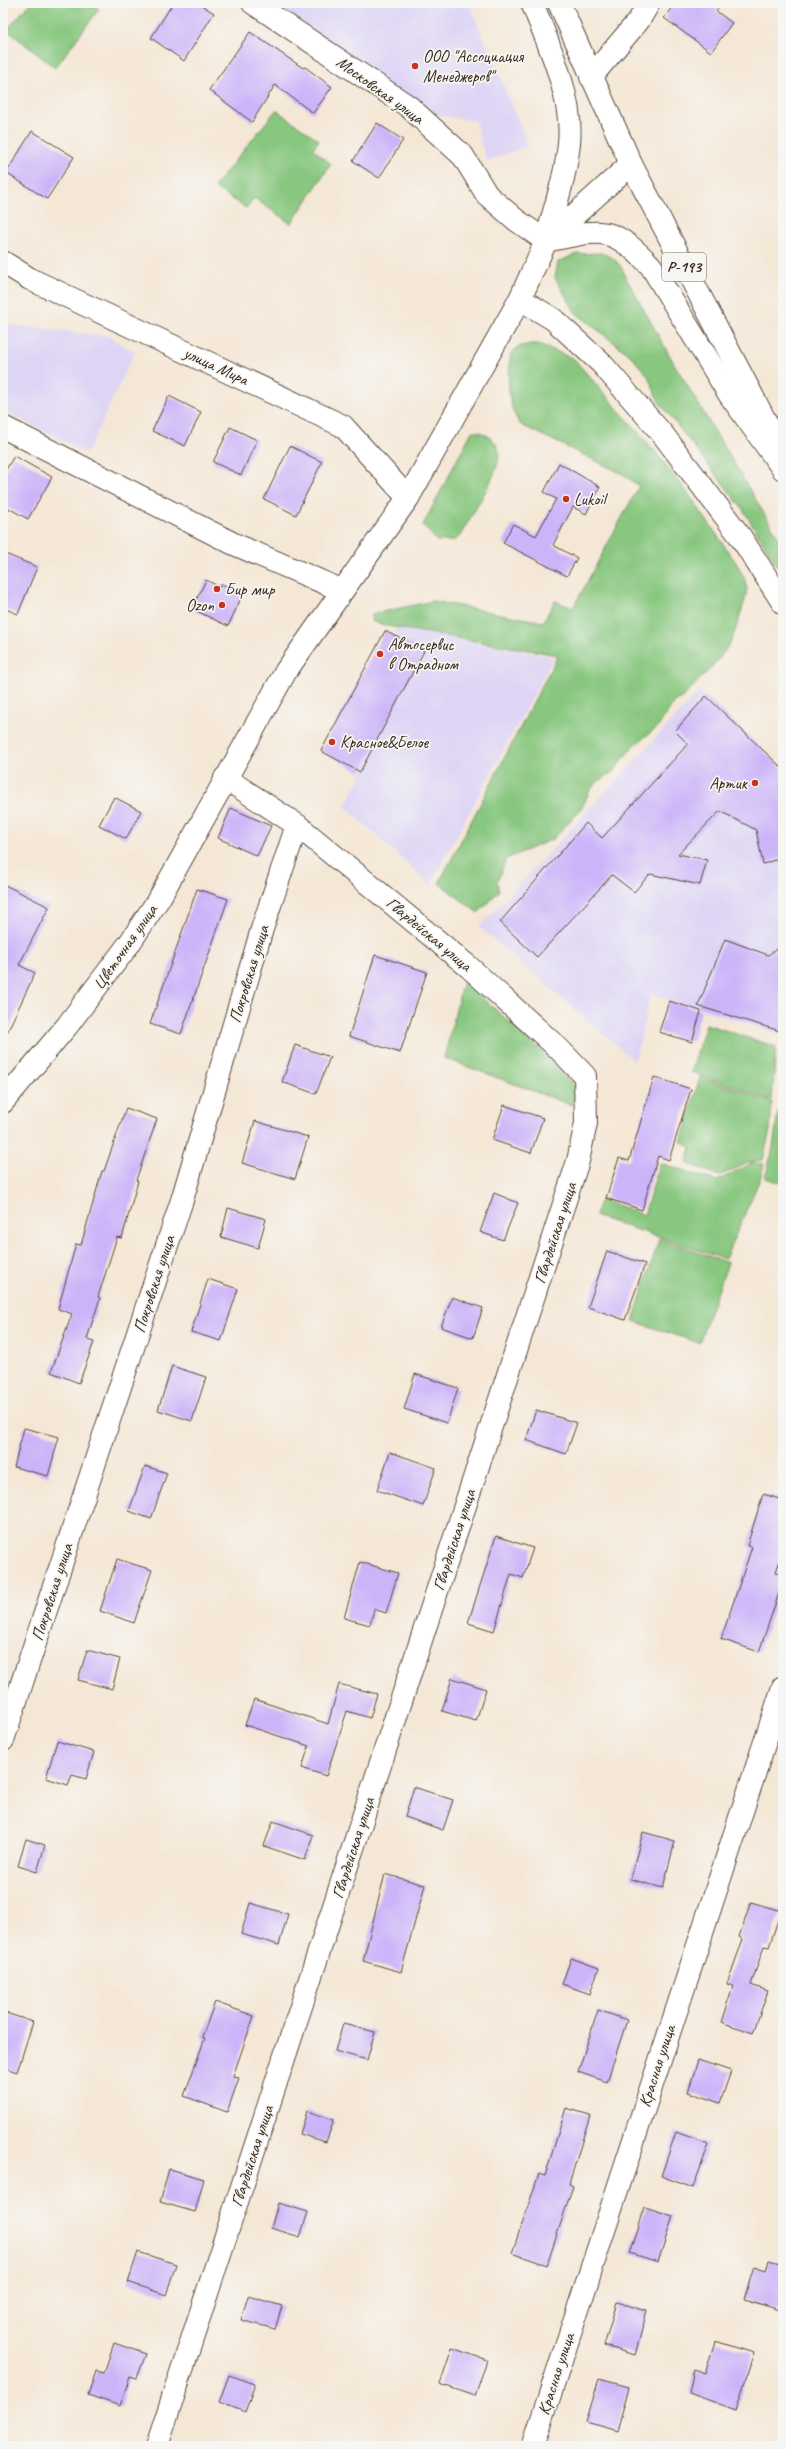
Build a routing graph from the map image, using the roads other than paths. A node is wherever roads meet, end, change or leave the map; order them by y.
1 (253, 3) edge
2 (532, 3) edge
3 (559, 3) edge
4 (649, 3) edge
5 (590, 77) junction
6 (631, 164) junction
7 (546, 240) junction
8 (3, 262) edge
9 (520, 299) junction
10 (3, 427) edge
11 (783, 455) edge
12 (783, 469) edge
13 (408, 498) junction
14 (341, 590) junction
15 (783, 603) edge
16 (225, 778) junction
17 (297, 825) junction
18 (3, 1102) edge
19 (783, 1687) edge
20 (3, 1740) edge
21 (157, 2446) edge
22 (533, 2446) edge

1 - 7 main road, Московская улица
2 - 7 main road
3 - 5 main road, Р-193
4 - 5 main road
5 - 6 main road, Р-193
6 - 7 main road
6 - 11 main road, Р-193
7 - 9 main road, Цветочная улица
7 - 12 main road
8 - 13 main road, улица Мира
9 - 13 main road, Цветочная улица
9 - 15 main road
10 - 14 main road
13 - 14 main road, Цветочная улица
14 - 16 main road, Цветочная улица
16 - 17 main road, Гвардейская улица
16 - 18 main road, Цветочная улица
17 - 20 main road, Покровская улица
17 - 21 main road, Гвардейская улица
19 - 22 main road, Красная улица

